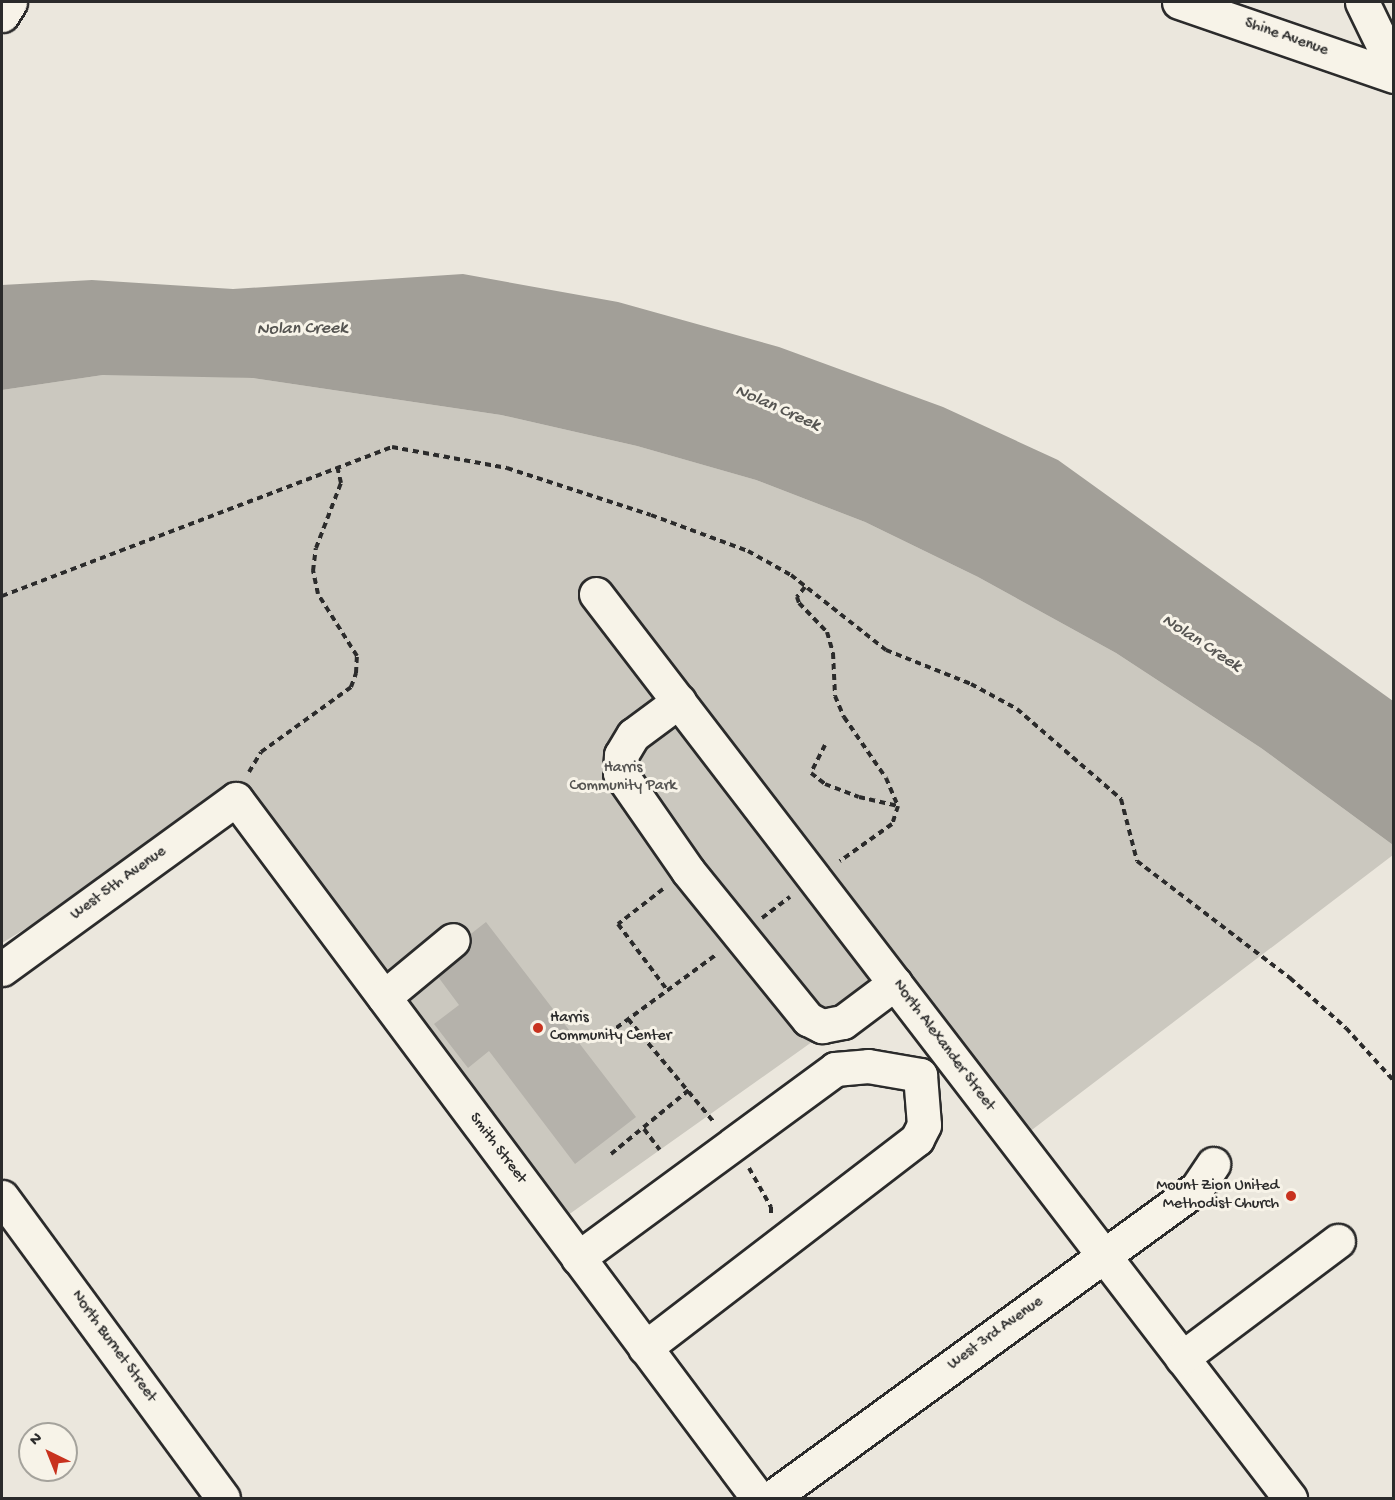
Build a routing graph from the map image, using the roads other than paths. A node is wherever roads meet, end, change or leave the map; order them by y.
1 (10, 2) edge
2 (1179, 2) edge
3 (1362, 2) edge
4 (2, 15) edge
5 (1394, 68) edge
6 (1394, 76) edge
7 (596, 594) dead end
8 (679, 701) junction
9 (236, 799) joint
10 (453, 940) dead end
11 (2, 969) edge
12 (895, 983) junction
13 (384, 997) junction
14 (948, 1053) junction
15 (920, 1075) junction
16 (1213, 1164) dead end
17 (2, 1197) edge
18 (1338, 1241) dead end
19 (1103, 1255) junction
20 (579, 1258) junction
21 (645, 1348) junction
22 (1182, 1358) junction
23 (223, 1498) edge
24 (758, 1498) edge
25 (771, 1498) edge
26 (1290, 1498) edge

1 - 4 street
2 - 6 street, Shine Avenue
3 - 5 street
7 - 8 street, North Alexander Street
8 - 12 street, North Alexander Street
8 - 12 street
9 - 11 street, West 5th Avenue
9 - 13 street, Smith Street
10 - 13 street
12 - 14 street, North Alexander Street
13 - 20 street, Smith Street
14 - 15 street
14 - 19 street, North Alexander Street
15 - 20 street
15 - 21 street
16 - 19 street, West 3rd Avenue
17 - 23 street, North Burnet Street
18 - 22 street
19 - 22 street, North Alexander Street
19 - 25 street, West 3rd Avenue
20 - 21 street, Smith Street
21 - 24 street, Smith Street
22 - 26 street, North Alexander Street

